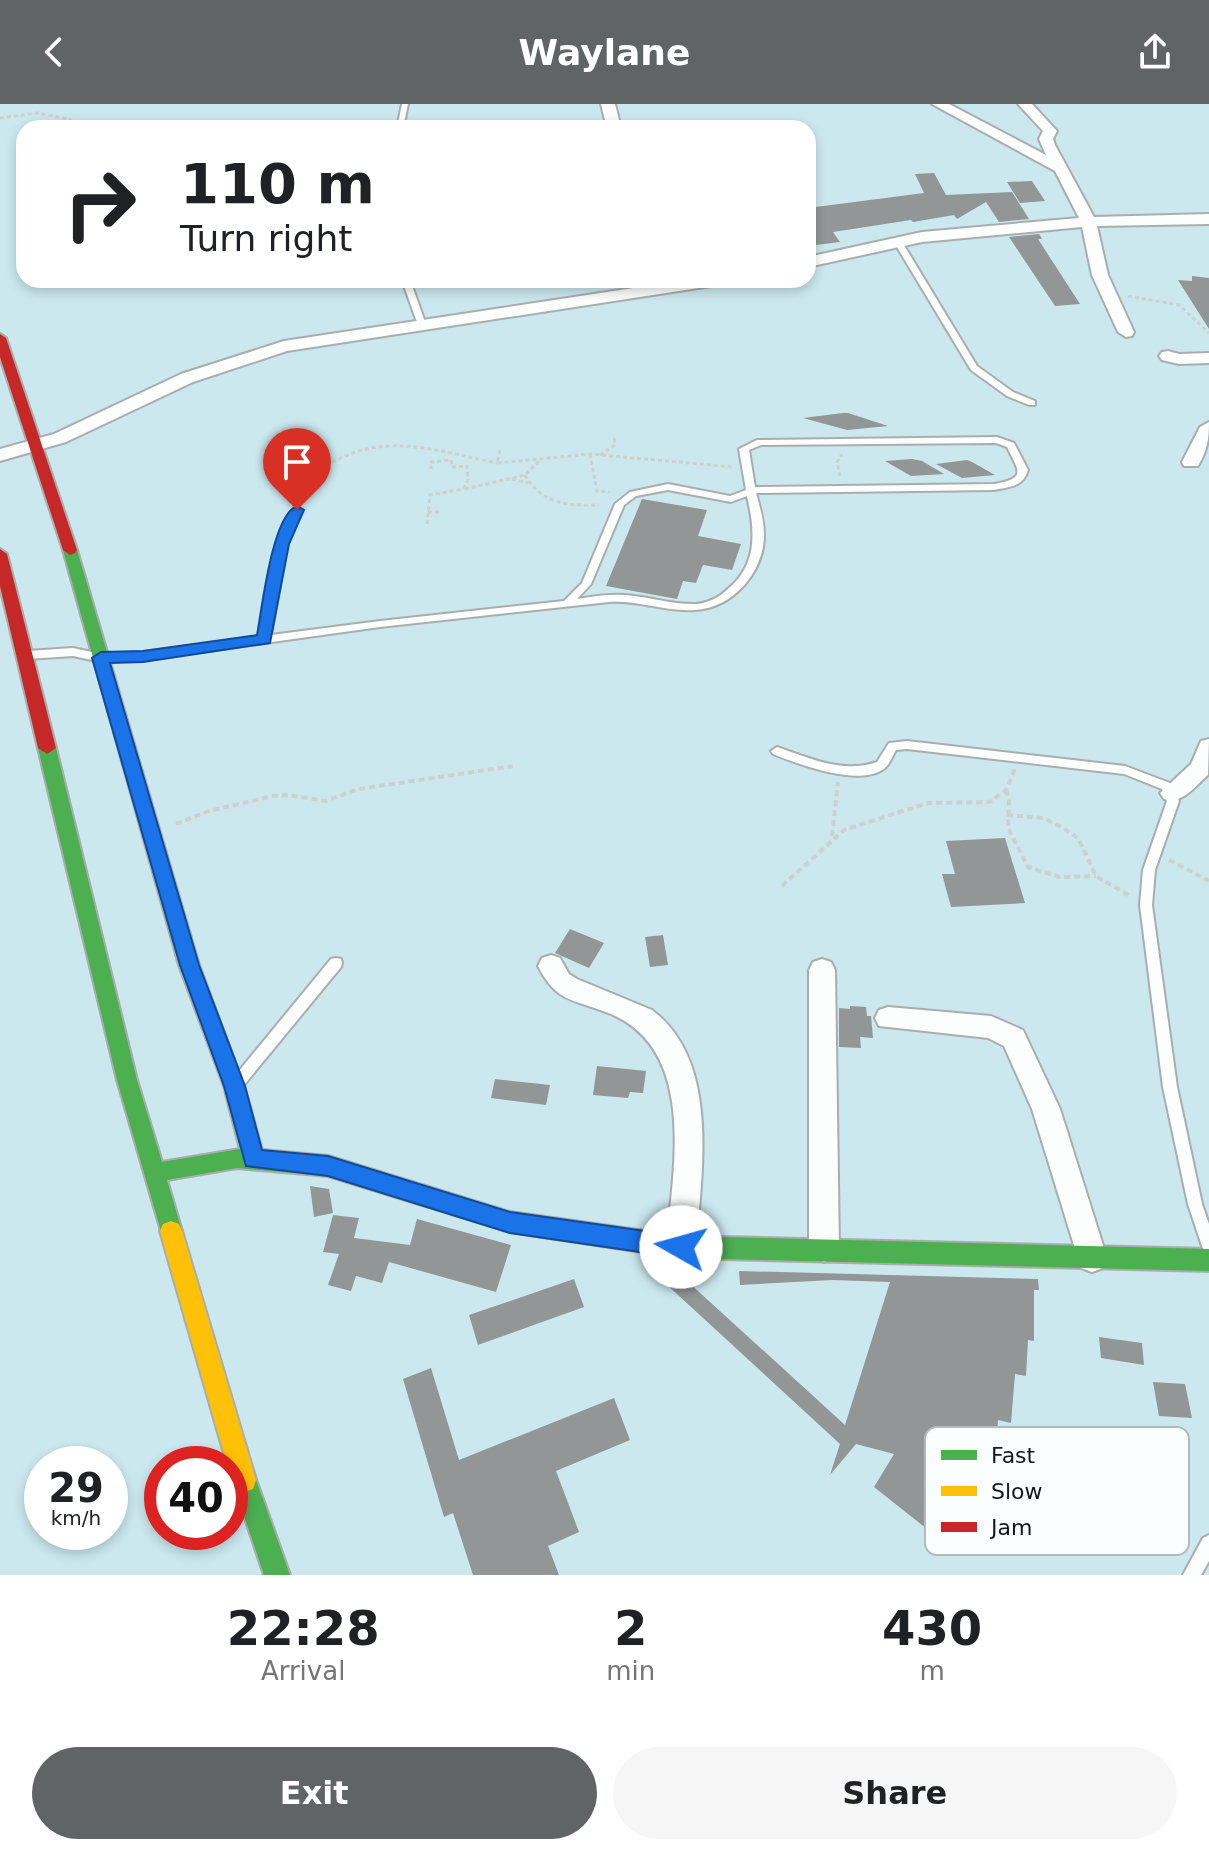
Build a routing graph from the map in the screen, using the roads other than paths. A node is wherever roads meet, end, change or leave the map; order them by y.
1 (939, 104) edge
2 (1025, 104) edge
3 (1061, 169) junction
4 (1209, 219) edge
5 (1088, 221) junction
6 (898, 242) junction
7 (816, 260) edge
8 (409, 288) edge
9 (638, 288) edge
10 (422, 325) junction
11 (1126, 332) dead end
12 (0, 338) edge
13 (1168, 356) dead end
14 (1209, 358) edge
15 (1032, 403) dead end
16 (1209, 427) edge
17 (34, 446) junction
18 (0, 455) edge
19 (1191, 462) dead end
20 (753, 490) junction
21 (297, 510) road end
22 (0, 554) edge
23 (567, 604) junction
24 (265, 639) junction
25 (24, 655) junction
26 (101, 658) junction
27 (1209, 747) edge
28 (777, 751) dead end
29 (1172, 793) junction
30 (336, 963) dead end
31 (551, 966) dead end
32 (822, 970) dead end
33 (888, 1018) dead end
34 (234, 1086) junction
35 (254, 1159) junction
36 (154, 1173) junction
37 (1209, 1246) edge
38 (681, 1247) junction
39 (824, 1248) junction
40 (1092, 1258) junction
41 (1209, 1260) edge
42 (1209, 1544) edge
43 (277, 1575) edge
44 (1192, 1575) edge

1 - 3 street
2 - 3 street
3 - 5 street
4 - 5 street
5 - 6 street
5 - 11 street
6 - 7 street
6 - 15 lane
8 - 10 lane
9 - 10 street
10 - 17 street
12 - 17 main road
13 - 14 street
16 - 19 street
17 - 18 street
17 - 26 main road
20 - 20 lane
20 - 23 lane
20 - 23 lane
21 - 24 lane
22 - 25 main road
23 - 24 lane
24 - 26 lane
25 - 26 lane
25 - 36 main road
26 - 34 main road
27 - 29 street
28 - 29 lane
29 - 37 lane
30 - 34 lane
31 - 38 street
32 - 39 street
33 - 40 street
34 - 35 main road
35 - 36 main road
35 - 38 main road
36 - 43 main road
38 - 39 main road
39 - 40 main road
40 - 41 main road
42 - 44 lane

